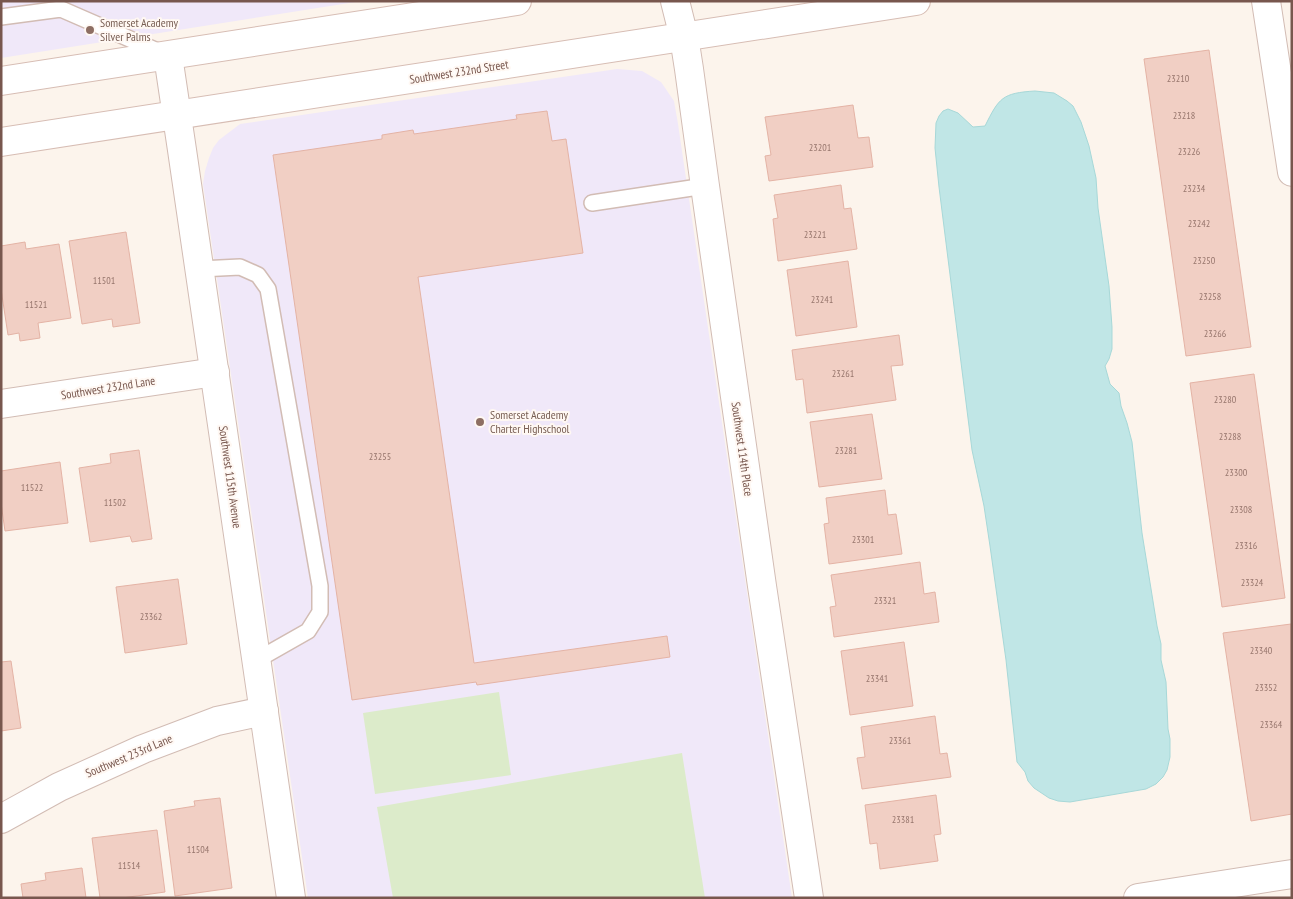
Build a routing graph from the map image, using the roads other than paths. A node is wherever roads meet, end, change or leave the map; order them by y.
1 (517, 1) edge
2 (675, 1) edge
3 (916, 1) edge
4 (1266, 1) edge
5 (1, 18) edge
6 (684, 37) junction
7 (168, 56) junction
8 (1, 81) edge
9 (177, 115) junction
10 (1, 142) edge
11 (1292, 172) edge
12 (704, 186) junction
13 (592, 203) dead end
14 (200, 269) junction
15 (214, 372) junction
16 (1, 404) edge
17 (256, 660) junction
18 (264, 711) junction
19 (1, 818) edge
20 (1292, 874) edge
21 (291, 898) edge
22 (809, 898) edge
23 (1138, 898) edge

1 - 7 street
2 - 6 street, Southwest 114th Place
3 - 6 street, Southwest 232nd Street
4 - 11 street
5 - 7 lane
6 - 9 street, Southwest 232nd Street
6 - 12 street, Southwest 114th Place
7 - 8 street
7 - 9 street, Southwest 115th Avenue
9 - 10 street, Southwest 232nd Street
9 - 14 street, Southwest 115th Avenue
12 - 13 lane
12 - 22 street, Southwest 114th Place
14 - 15 street, Southwest 115th Avenue
14 - 17 lane
15 - 16 street, Southwest 232nd Lane
15 - 17 street, Southwest 115th Avenue
17 - 18 street, Southwest 115th Avenue
18 - 19 street, Southwest 233rd Lane
18 - 21 street, Southwest 115th Avenue
20 - 23 street

